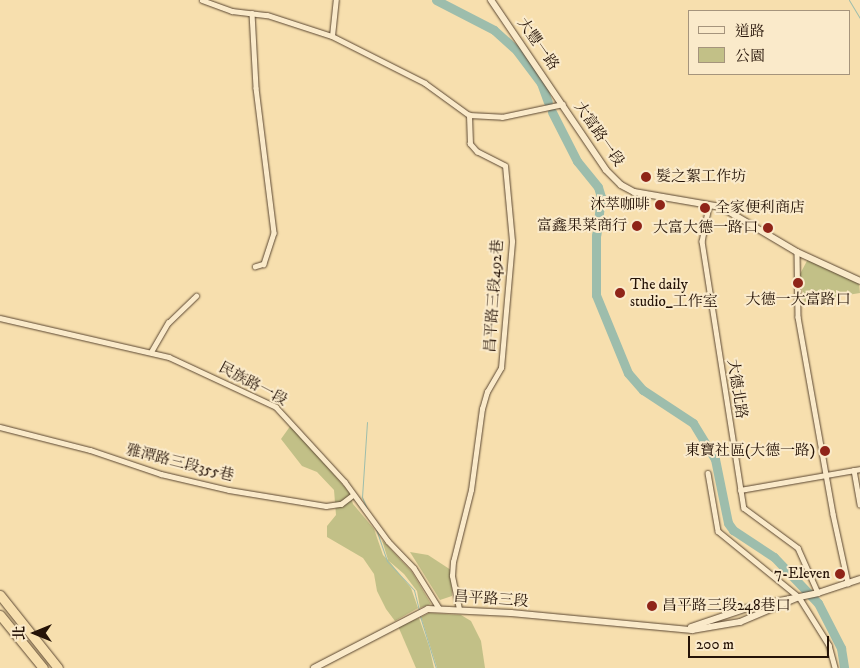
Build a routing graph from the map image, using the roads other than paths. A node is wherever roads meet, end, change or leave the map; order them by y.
1 (202, 0) edge
2 (336, 0) edge
3 (492, 0) edge
4 (252, 13) junction
5 (332, 36) junction
6 (563, 104) junction
7 (469, 116) junction
8 (709, 206) junction
9 (798, 252) junction
10 (255, 267) dead end
11 (860, 281) edge
12 (196, 296) dead end
13 (0, 318) edge
14 (151, 352) junction
15 (0, 427) edge
16 (860, 469) edge
17 (854, 470) junction
18 (708, 473) dead end
19 (825, 474) junction
20 (740, 490) junction
21 (353, 495) junction
22 (860, 504) edge
23 (860, 579) edge
24 (848, 583) junction
25 (818, 593) junction
26 (0, 595) edge
27 (800, 597) junction
28 (439, 608) junction
29 (459, 609) junction
30 (0, 614) edge
31 (680, 628) junction
32 (43, 668) edge
33 (58, 668) edge
34 (314, 668) edge
35 (835, 668) edge

1 - 4 street
2 - 5 street
3 - 6 street, 大豐一路
4 - 5 street
4 - 10 street
5 - 7 street
6 - 7 street, 大富路一段
6 - 8 street, 大富路一段
7 - 29 street, 昌平路三段492巷
8 - 9 street, 大富路一段
8 - 20 street, 大德北路
9 - 11 street, 大富路一段
9 - 19 street
12 - 14 street
13 - 14 street, 民族路一段
14 - 21 street, 民族路一段
15 - 21 street, 雅潭路三段355巷
16 - 17 street
17 - 19 street
17 - 22 street
18 - 27 street
19 - 20 street
19 - 24 street
20 - 25 street, 大德北路
21 - 28 street, 民族路一段
23 - 24 street, 昌平路三段
24 - 25 street, 昌平路三段
25 - 27 street, 昌平路三段
26 - 33 highway
27 - 31 street, 昌平路三段
27 - 31 street, 昌平路三段
27 - 35 street
28 - 29 street, 昌平路三段
28 - 34 street, 昌平路三段
29 - 31 street, 昌平路三段
30 - 32 highway

